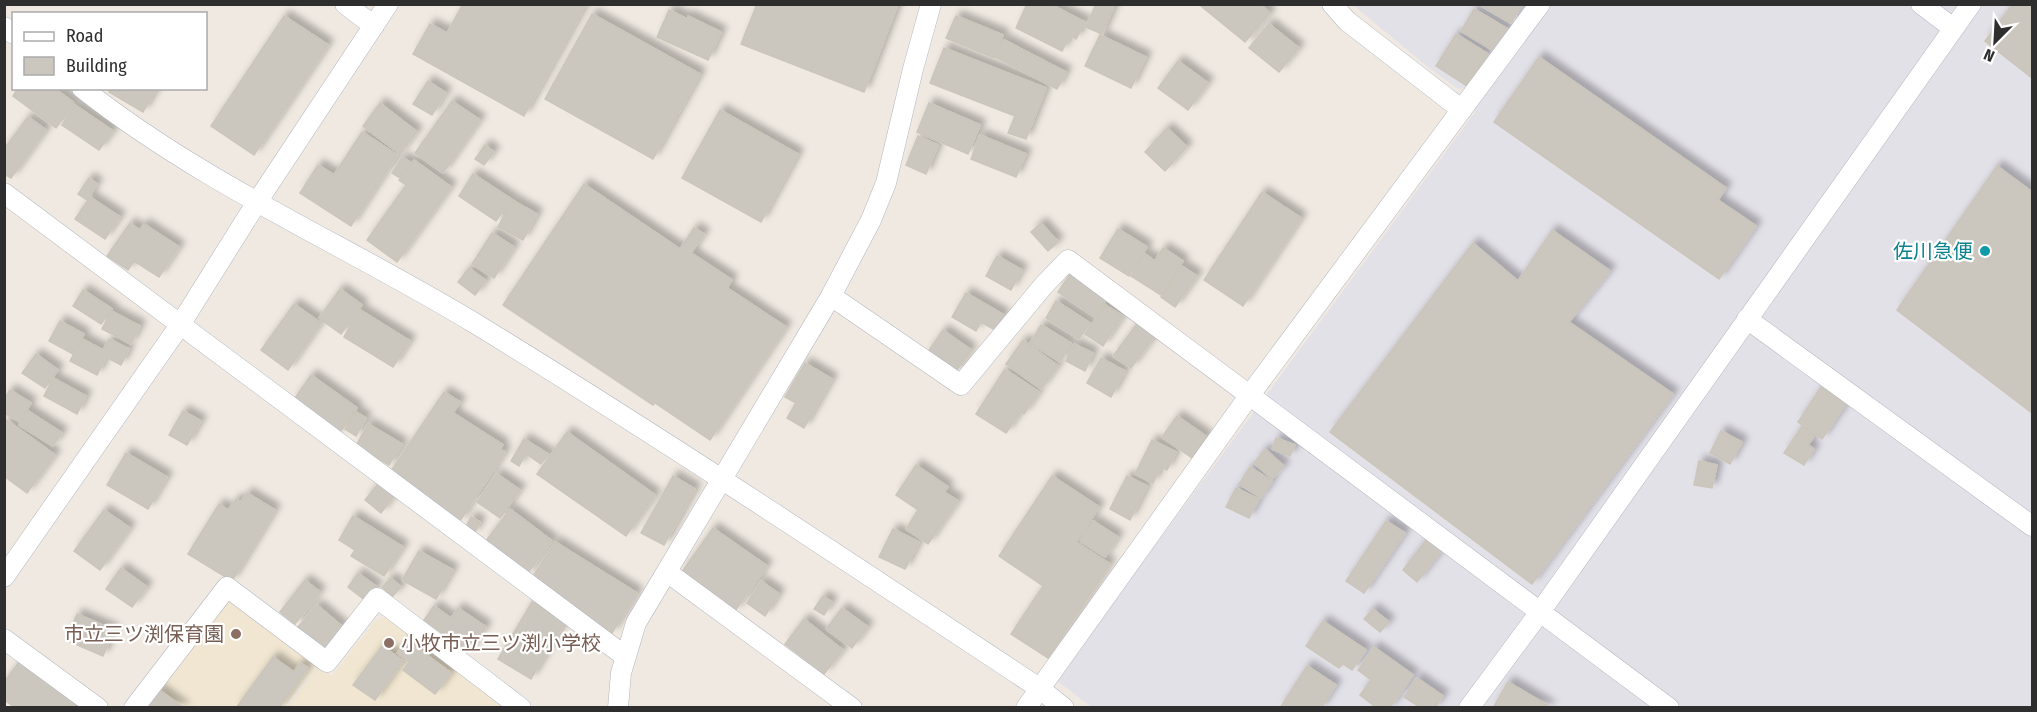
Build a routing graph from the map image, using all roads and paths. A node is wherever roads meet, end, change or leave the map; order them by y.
1 (345, 4) edge
2 (388, 4) edge
3 (931, 4) edge
4 (1332, 4) edge
5 (1540, 4) edge
6 (1921, 4) edge
7 (1971, 4) edge
8 (374, 26) junction
9 (1953, 28) junction
10 (84, 90) edge
11 (1462, 110) junction
12 (4, 193) edge
13 (256, 202) junction
14 (831, 296) junction
15 (1748, 319) junction
16 (180, 325) junction
17 (1249, 396) junction
18 (723, 478) junction
19 (2032, 526) edge
20 (667, 572) junction
21 (4, 577) edge
22 (1540, 612) junction
23 (4, 639) edge
24 (626, 657) junction
25 (1039, 688) junction
26 (98, 708) edge
27 (134, 708) edge
28 (521, 708) edge
29 (618, 708) edge
30 (852, 708) edge
31 (1026, 708) edge
32 (1064, 708) edge
33 (1469, 708) edge
34 (1669, 708) edge

1 - 8 street
2 - 8 street
3 - 14 street
4 - 11 street
5 - 11 street
6 - 9 street
7 - 9 street
8 - 13 street
9 - 15 street
10 - 13 street
11 - 17 street
12 - 16 street
13 - 16 street
13 - 18 street
14 - 17 street
14 - 18 street
15 - 19 street
15 - 22 street
16 - 21 street
16 - 24 street
17 - 22 street
17 - 25 street
18 - 20 street
18 - 25 street
20 - 24 street
20 - 30 street
22 - 33 street
22 - 34 street
23 - 26 street
24 - 29 street
25 - 31 street
25 - 32 street
27 - 28 street

